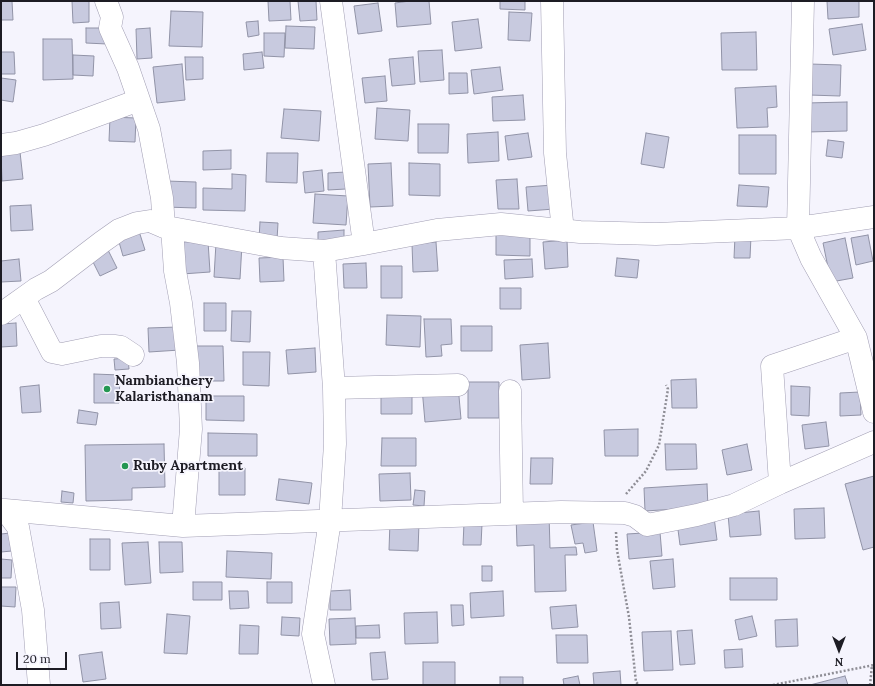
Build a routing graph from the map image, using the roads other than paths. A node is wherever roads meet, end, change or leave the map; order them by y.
1 (106, 1) edge
2 (331, 1) edge
3 (552, 1) edge
4 (804, 1) edge
5 (139, 100) junction
6 (1, 146) edge
7 (874, 217) edge
8 (168, 228) junction
9 (798, 228) junction
10 (563, 231) junction
11 (364, 244) junction
12 (324, 251) junction
13 (24, 298) junction
14 (1, 314) edge
15 (856, 338) junction
16 (133, 355) dead end
17 (458, 385) dead end
18 (334, 388) junction
19 (510, 391) dead end
20 (872, 398) edge
21 (874, 442) edge
22 (780, 483) junction
23 (3, 510) edge
24 (512, 513) junction
25 (330, 520) junction
26 (183, 526) junction
27 (39, 685) edge
28 (324, 685) edge

1 - 5 street
2 - 11 street
3 - 10 street
4 - 9 street
5 - 6 street
5 - 8 street
7 - 9 street
8 - 12 street
8 - 13 street
8 - 26 street
9 - 10 street
9 - 15 street
10 - 11 street
11 - 12 street
12 - 18 street
13 - 14 street
13 - 16 street
15 - 20 street
15 - 22 street
17 - 18 street
18 - 25 street
19 - 24 street
21 - 22 street
22 - 24 street
23 - 26 street
23 - 27 street
24 - 25 street
25 - 26 street
25 - 28 street

